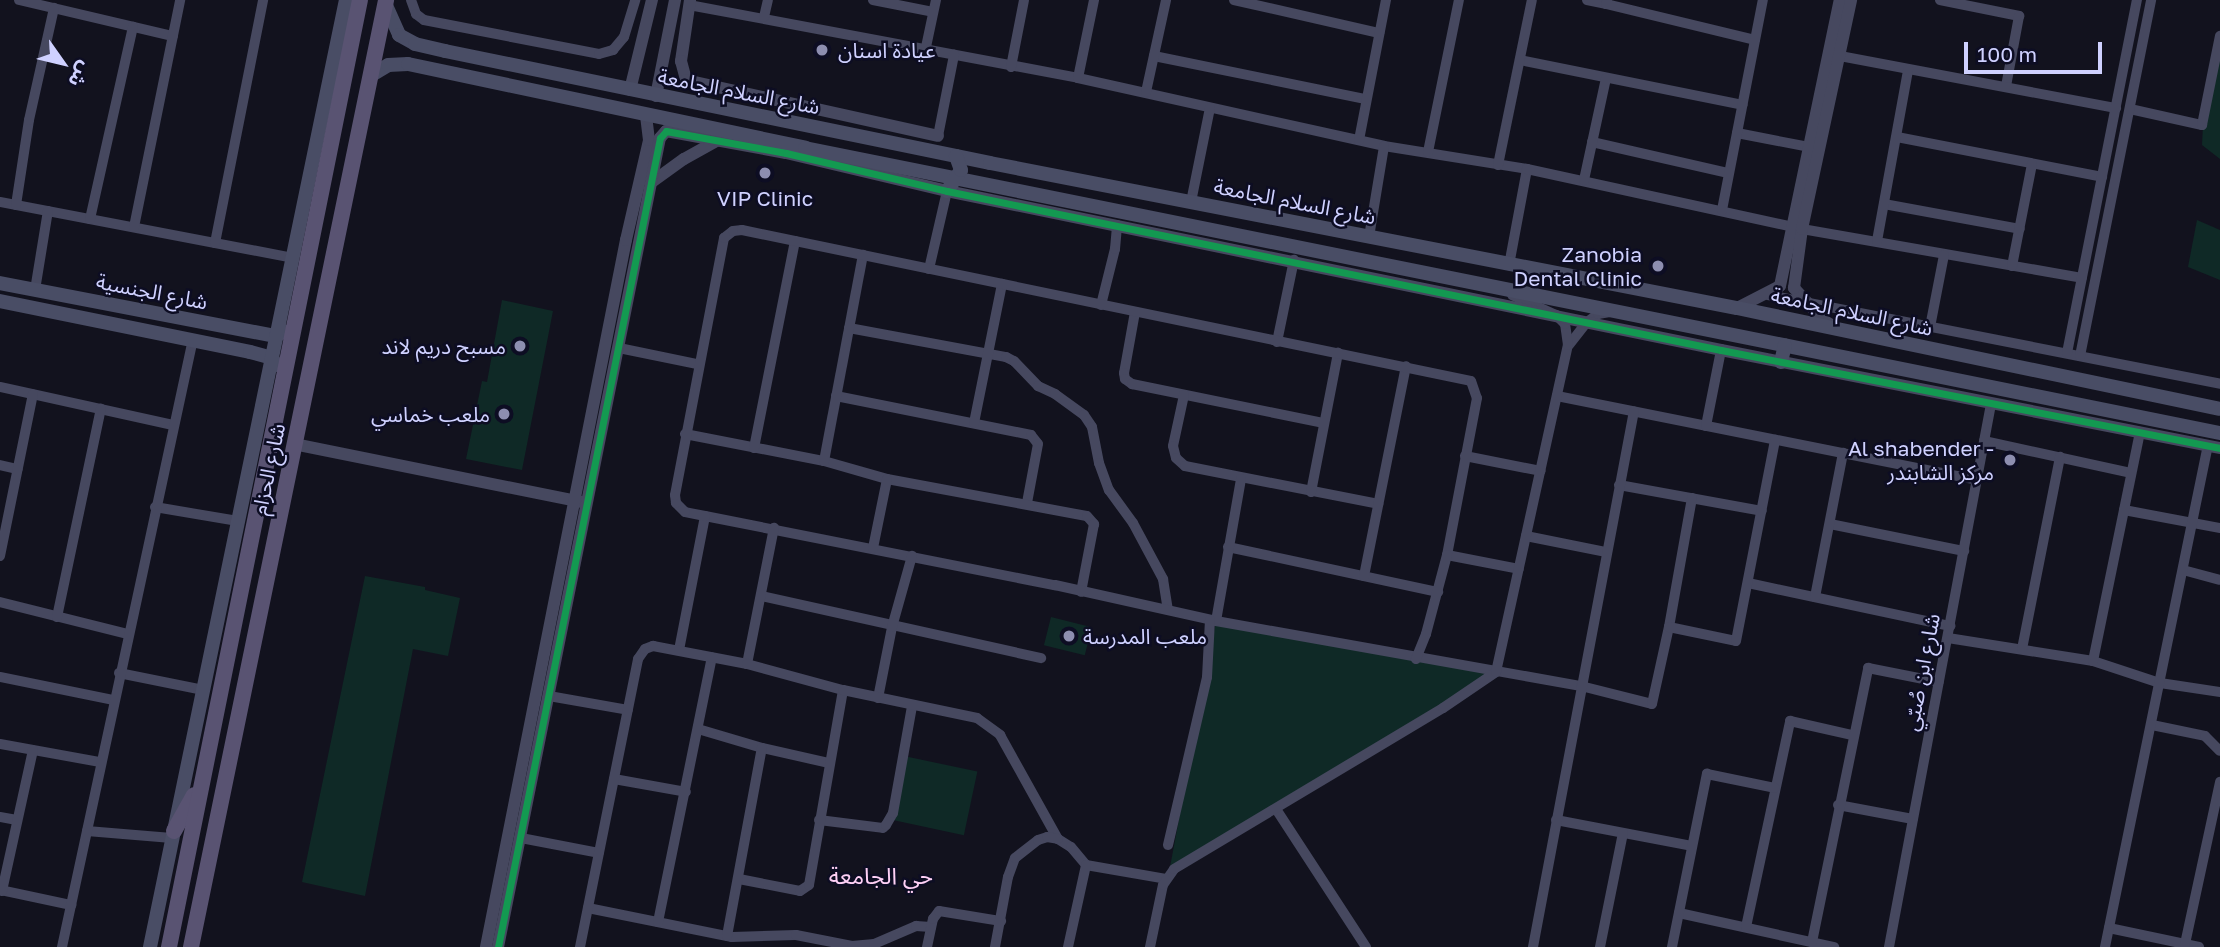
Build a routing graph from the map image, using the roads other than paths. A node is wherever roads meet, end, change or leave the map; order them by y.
1 (19, 0) edge
2 (180, 0) edge
3 (263, 0) edge
4 (346, 0) edge
5 (360, 0) edge
6 (411, 0) edge
7 (635, 0) edge
8 (652, 0) edge
9 (675, 0) edge
10 (768, 0) edge
11 (873, 0) edge
12 (936, 0) edge
13 (1024, 0) edge
14 (1094, 0) edge
15 (1166, 0) edge
16 (1234, 0) edge
17 (1386, 0) edge
18 (1459, 0) edge
19 (1532, 0) edge
20 (1587, 0) edge
21 (1763, 0) edge
22 (1840, 0) edge
23 (1851, 0) edge
24 (1940, 0) edge
25 (2137, 0) edge
26 (2151, 0) edge
27 (386, 2) edge
28 (690, 2) edge
29 (1606, 2) edge
30 (54, 8) junction
31 (933, 12) junction
32 (764, 18) junction
33 (133, 27) junction
34 (1379, 33) junction
35 (173, 36) junction
36 (2220, 36) edge
37 (1755, 40) junction
38 (926, 47) junction
39 (445, 51) junction
40 (954, 55) junction
41 (1154, 56) junction
42 (1840, 56) junction
43 (1520, 60) junction
44 (1011, 67) junction
45 (1908, 70) junction
46 (442, 72) junction
47 (370, 76) junction
48 (1078, 78) junction
49 (1606, 78) junction
50 (2006, 86) junction
51 (630, 90) junction
52 (1146, 92) junction
53 (656, 96) junction
54 (1366, 99) junction
55 (1743, 105) junction
56 (2116, 107) junction
57 (1210, 108) junction
58 (2130, 109) junction
59 (646, 114) junction
60 (655, 133) junction
61 (1737, 133) junction
62 (938, 136) joint
63 (1897, 137) junction
64 (718, 140) junction
65 (1359, 140) junction
66 (1592, 142) junction
67 (1384, 146) junction
68 (1809, 147) junction
69 (805, 148) junction
70 (1428, 152) junction
71 (786, 153) junction
72 (956, 156) junction
73 (990, 163) junction
74 (2032, 164) junction
75 (1498, 165) junction
76 (1527, 170) junction
77 (1729, 173) junction
78 (954, 177) junction
79 (2102, 177) junction
80 (1584, 180) junction
81 (652, 182) junction
82 (987, 184) junction
83 (947, 191) junction
84 (0, 202) edge
85 (1191, 202) junction
86 (1884, 204) junction
87 (16, 205) junction
88 (48, 211) junction
89 (1722, 211) junction
90 (90, 219) junction
91 (1117, 225) junction
92 (134, 227) junction
93 (1797, 228) junction
94 (2020, 229) junction
95 (1182, 231) junction
96 (1373, 238) junction
97 (795, 242) junction
98 (1877, 242) junction
99 (215, 243) junction
100 (1412, 246) junction
101 (1944, 254) junction
102 (863, 255) junction
103 (299, 259) junction
104 (1294, 260) junction
105 (1375, 262) junction
106 (1509, 265) junction
107 (2012, 267) junction
108 (929, 269) junction
109 (1407, 269) junction
110 (2082, 278) junction
111 (0, 283) edge
112 (1002, 284) junction
113 (1780, 286) junction
114 (1498, 288) junction
115 (1794, 288) junction
116 (35, 290) junction
117 (1768, 295) junction
118 (0, 301) edge
119 (1805, 303) junction
120 (1101, 305) junction
121 (1737, 309) junction
122 (1614, 311) junction
123 (1135, 312) junction
124 (1556, 315) junction
125 (1587, 322) junction
126 (293, 323) junction
127 (849, 327) junction
128 (1930, 327) junction
129 (1839, 330) junction
130 (276, 336) junction
131 (193, 339) junction
132 (1278, 342) junction
133 (1568, 345) junction
134 (1784, 345) junction
135 (619, 348) junction
136 (1721, 350) junction
137 (1338, 353) junction
138 (2067, 353) junction
139 (989, 356) junction
140 (2080, 356) junction
141 (272, 358) junction
142 (1781, 362) junction
143 (698, 364) junction
144 (1406, 366) junction
145 (2017, 368) junction
146 (283, 372) junction
147 (2050, 374) junction
148 (2220, 384) edge
149 (0, 387) edge
150 (2012, 391) junction
151 (33, 394) junction
152 (1184, 395) junction
153 (836, 396) junction
154 (1557, 396) junction
155 (2043, 398) junction
156 (1991, 404) junction
157 (101, 409) junction
158 (2220, 409) edge
159 (1634, 411) junction
160 (974, 423) junction
161 (1324, 423) junction
162 (173, 425) junction
163 (1706, 426) junction
164 (2140, 432) junction
165 (2220, 433) edge
166 (685, 434) junction
167 (1775, 440) junction
168 (1984, 441) junction
169 (294, 444) junction
170 (2214, 447) edge
171 (754, 448) junction
172 (1843, 453) junction
173 (1465, 456) junction
174 (2060, 457) junction
175 (824, 461) junction
176 (0, 465) edge
177 (18, 469) junction
178 (1541, 471) junction
179 (2131, 472) junction
180 (887, 479) junction
181 (1241, 479) junction
182 (1977, 480) junction
183 (1619, 485) junction
184 (1311, 492) junction
185 (1692, 498) junction
186 (582, 502) junction
187 (1027, 503) junction
188 (1377, 505) junction
189 (155, 506) junction
190 (2124, 510) junction
191 (1762, 511) junction
192 (705, 516) junction
193 (238, 521) junction
194 (2193, 523) junction
195 (1830, 524) junction
196 (774, 528) junction
197 (2220, 528) edge
198 (1527, 536) junction
199 (2, 538) edge
200 (1228, 547) junction
201 (873, 548) junction
202 (1964, 551) junction
203 (1606, 552) junction
204 (1447, 555) junction
205 (0, 556) edge
206 (912, 556) junction
207 (1519, 569) junction
208 (2183, 570) junction
209 (244, 573) junction
210 (268, 575) junction
211 (1364, 576) junction
212 (2220, 580) edge
213 (1748, 583) junction
214 (1081, 592) junction
215 (1438, 592) junction
216 (761, 596) junction
217 (1815, 597) junction
218 (0, 602) edge
219 (1168, 610) junction
220 (236, 613) junction
221 (259, 616) junction
222 (57, 617) junction
223 (1213, 620) junction
224 (1950, 626) junction
225 (892, 627) junction
226 (1670, 627) junction
227 (127, 634) junction
228 (1948, 638) junction
229 (2022, 649) junction
230 (679, 650) junction
231 (712, 657) junction
232 (1041, 658) dead end
233 (1416, 659) junction
234 (2093, 661) junction
235 (747, 664) junction
236 (1496, 672) junction
237 (119, 673) junction
238 (0, 677) edge
239 (1939, 682) junction
240 (2160, 682) junction
241 (1581, 686) junction
242 (203, 690) junction
243 (843, 690) junction
244 (2220, 692) edge
245 (549, 696) junction
246 (878, 698) junction
247 (113, 700) junction
248 (912, 706) junction
249 (628, 710) junction
250 (2152, 726) junction
251 (698, 729) junction
252 (1852, 735) junction
253 (0, 744) edge
254 (762, 748) junction
255 (33, 750) junction
256 (2220, 751) edge
257 (100, 762) junction
258 (829, 763) junction
259 (614, 779) junction
260 (202, 781) junction
261 (2220, 787) edge
262 (1774, 788) junction
263 (686, 792) junction
264 (1838, 805) junction
265 (1276, 809) junction
266 (0, 817) edge
267 (1913, 819) junction
268 (18, 820) junction
269 (819, 820) junction
270 (1556, 820) junction
271 (87, 831) junction
272 (1623, 833) junction
273 (173, 835) junction
274 (521, 838) junction
275 (1058, 839) junction
276 (1168, 845) dead end
277 (1692, 846) junction
278 (598, 853) junction
279 (1086, 865) junction
280 (739, 878) junction
281 (1166, 880) junction
282 (1, 890) edge
283 (501, 904) junction
284 (71, 905) junction
285 (588, 908) junction
286 (1679, 913) junction
287 (1001, 921) junction
288 (657, 922) junction
289 (931, 927) junction
290 (1746, 928) junction
291 (2109, 928) junction
292 (733, 940) edge
293 (1811, 942) junction
294 (2185, 944) junction
295 (62, 947) edge
296 (150, 947) edge
297 (169, 947) edge
298 (191, 947) edge
299 (486, 947) edge
300 (498, 947) edge
301 (580, 947) edge
302 (860, 947) edge
303 (927, 947) edge
304 (995, 947) edge
305 (1068, 947) edge
306 (1150, 947) edge
307 (1366, 947) edge
308 (1534, 947) edge
309 (1601, 947) edge
310 (1672, 947) edge
311 (1834, 947) edge
312 (1889, 947) edge
313 (2105, 947) edge
314 (2199, 947) edge

1 - 30 street
2 - 35 street
3 - 99 street
4 - 103 main road
5 - 103 main road, شارع الحزام
6 - 7 street
8 - 51 street
9 - 53 street
10 - 32 street
11 - 31 street
12 - 31 street
13 - 44 street
14 - 48 street
15 - 41 street
16 - 34 street
17 - 34 street
18 - 70 street
19 - 43 street
20 - 29 street
21 - 37 street
22 - 68 street
23 - 42 street
24 - 50 street
25 - 56 street
26 - 58 street
27 - 39 main road, شارع السلام الجامعة
27 - 47 main road, شارع الحزام
28 - 32 street
28 - 62 street
29 - 37 street
30 - 33 street
30 - 87 street
31 - 38 street
32 - 38 street
33 - 35 street
33 - 90 street
34 - 54 street
35 - 92 street
36 - 58 street
37 - 55 street
38 - 40 street
39 - 46 main road
39 - 51 main road, شارع السلام الجامعة
40 - 44 street
40 - 62 street
41 - 52 street
41 - 54 street
42 - 45 street
42 - 93 street
43 - 49 street
43 - 75 street
44 - 48 street
45 - 50 street
45 - 63 street
46 - 47 main road, شارع السلام الجامعة
46 - 59 main road, شارع السلام الجامعة
47 - 169 main road, شارع الحزام
48 - 52 street
49 - 55 street
49 - 66 street
50 - 56 street
51 - 53 main road, شارع السلام الجامعة
52 - 57 street
53 - 72 main road, شارع السلام الجامعة
54 - 65 street
55 - 61 street
56 - 79 street
57 - 65 street
57 - 85 street
58 - 140 street
59 - 60 street
59 - 69 main road, شارع السلام الجامعة
60 - 64 street
60 - 81 street
60 - 186 street
61 - 68 street
61 - 77 street
63 - 74 street
63 - 86 street
64 - 71 street
64 - 81 street
65 - 67 street
66 - 77 street
66 - 80 street
67 - 70 street
67 - 96 street
68 - 93 street
69 - 71 main road
69 - 78 main road, شارع السلام الجامعة
70 - 75 street
71 - 83 street
72 - 73 main road, شارع السلام الجامعة
72 - 78 main road
73 - 82 main road
73 - 85 main road, شارع السلام الجامعة
74 - 79 street
74 - 94 street
75 - 76 street
76 - 80 street
76 - 106 street
77 - 89 street
78 - 82 main road, شارع السلام الجامعة
78 - 83 main road
79 - 110 street
80 - 89 street
81 - 135 street
82 - 95 main road, شارع السلام الجامعة
83 - 91 street
83 - 108 street
84 - 87 street
85 - 96 main road, شارع السلام الجامعة
86 - 94 street
86 - 98 street
87 - 88 street
88 - 90 street
88 - 116 street
89 - 93 street
90 - 92 street
91 - 95 street
91 - 120 street
92 - 99 street
93 - 98 street
93 - 113 street
93 - 115 street
94 - 107 street
95 - 104 street
95 - 105 main road, شارع السلام الجامعة
96 - 100 main road, شارع السلام الجامعة
96 - 105 main road
97 - 102 street
97 - 143 street
97 - 171 street
98 - 101 street
99 - 103 street
100 - 106 main road, شارع السلام الجامعة
100 - 109 main road
101 - 107 street
101 - 128 street
102 - 108 street
102 - 127 street
103 - 126 main road, شارع الحزام
103 - 130 main road
104 - 124 street
104 - 132 street
105 - 109 main road, شارع السلام الجامعة
106 - 121 main road, شارع السلام الجامعة
107 - 110 street
108 - 112 street
109 - 114 main road, شارع السلام الجامعة
110 - 138 street
111 - 116 main road, شارع الجنسية
112 - 120 street
112 - 139 street
113 - 115 street
113 - 117 street
114 - 122 main road, شارع السلام الجامعة
114 - 124 street
115 - 119 street
116 - 130 main road, شارع الجنسية
117 - 119 street
117 - 121 street
118 - 131 main road, شارع الجنسية
119 - 128 street
119 - 129 street
120 - 123 street
121 - 129 main road, شارع السلام الجامعة
122 - 125 street
122 - 134 main road, شارع السلام الجامعة
123 - 132 street
123 - 152 street
124 - 125 street
124 - 133 street
125 - 133 street
125 - 136 street
126 - 130 main road
126 - 146 main road, شارع الحزام
127 - 139 street
127 - 153 street
128 - 138 street
129 - 145 main road, شارع السلام الجامعة
130 - 141 main road
131 - 141 main road, شارع الجنسية
131 - 162 street
132 - 137 street
133 - 154 street
134 - 142 main road
134 - 150 main road, شارع السلام الجامعة
135 - 143 street
135 - 186 street
136 - 142 street
136 - 163 street
137 - 144 street
137 - 161 street
138 - 140 street
139 - 160 street
139 - 219 street
140 - 148 street
141 - 146 main road
141 - 193 main road
142 - 156 street
143 - 166 street
144 - 173 street
144 - 188 street
145 - 147 main road, شارع السلام الجامعة
145 - 150 main road
146 - 209 main road, شارع الحزام
147 - 155 main road
147 - 158 main road, شارع السلام الجامعة
149 - 151 street
150 - 155 main road, شارع السلام الجامعة
151 - 157 street
151 - 177 street
152 - 161 street
152 - 181 street
153 - 160 street
153 - 175 street
154 - 159 street
154 - 178 street
155 - 165 main road, شارع السلام الجامعة
156 - 164 street
156 - 168 street, شارع ابن صُبّي
157 - 162 street
157 - 222 street
159 - 163 street
159 - 183 street
160 - 187 street
161 - 184 street
162 - 189 street
163 - 167 street
164 - 170 street
164 - 179 street
166 - 171 street
166 - 192 street
167 - 172 street
167 - 191 street
168 - 174 street
168 - 182 street, شارع ابن صُبّي
169 - 186 street
169 - 210 main road, شارع الحزام
170 - 194 street
171 - 175 street
172 - 182 street
172 - 195 street
173 - 178 street
173 - 204 street
174 - 179 street
174 - 229 street
175 - 180 street
176 - 177 street
177 - 199 street
178 - 198 street
179 - 190 street
180 - 187 street
180 - 201 street
181 - 184 street
181 - 200 street
182 - 202 street, شارع ابن صُبّي
183 - 185 street
183 - 203 street
184 - 188 street
185 - 191 street
185 - 226 street
186 - 245 street
186 - 283 street
187 - 214 street
188 - 211 street
189 - 193 street
189 - 227 street
190 - 194 street
190 - 234 street
191 - 213 street
192 - 196 street
192 - 230 street
193 - 242 main road
194 - 197 street
194 - 208 street
195 - 202 street
195 - 217 street
196 - 201 street
196 - 216 street
198 - 203 street
198 - 207 street
199 - 205 street
200 - 211 street
200 - 223 street
201 - 206 street
202 - 224 street, شارع ابن صُبّي
203 - 241 street
204 - 207 street
204 - 215 street
206 - 214 street
206 - 225 street
207 - 236 street
208 - 212 street
208 - 240 street
209 - 210 main road
209 - 220 main road, شارع الحزام
210 - 221 main road, شارع الحزام
211 - 215 street
213 - 217 street
213 - 226 street
214 - 219 street
215 - 233 street
216 - 225 street
216 - 235 street
217 - 224 street
218 - 222 street
219 - 223 street
220 - 221 main road
220 - 260 main road, شارع الحزام
221 - 298 main road, شارع الحزام
222 - 227 street
223 - 233 street
223 - 276 street
224 - 228 street, شارع ابن صُبّي
225 - 232 street
225 - 246 street
226 - 241 street
227 - 237 street
228 - 229 street
228 - 239 street, شارع ابن صُبّي
229 - 234 street
230 - 231 street
230 - 249 street
231 - 235 street
231 - 251 street
233 - 236 street
234 - 240 street
235 - 243 street
236 - 241 street
236 - 265 street
237 - 242 street
237 - 247 street
238 - 247 street
239 - 252 street
239 - 267 street, شارع ابن صُبّي
240 - 244 street
240 - 250 street
241 - 270 street
242 - 273 main road
243 - 246 street
243 - 258 street
245 - 249 street
245 - 274 street
246 - 248 street
247 - 257 street
248 - 269 street
248 - 275 street
249 - 259 street
250 - 256 street
250 - 291 street
251 - 254 street
251 - 263 street
252 - 262 street
252 - 264 street
253 - 255 street
254 - 258 street
254 - 280 street
255 - 257 street
255 - 268 street
257 - 271 street
258 - 269 street
259 - 263 street
259 - 278 street
260 - 273 main road
260 - 297 main road, شارع الحزام
261 - 294 street
262 - 277 street
262 - 290 street
263 - 288 street
264 - 267 street
264 - 293 street
265 - 281 street
265 - 307 street
266 - 268 street
267 - 312 street, شارع ابن صُبّي
268 - 282 street
269 - 280 street
270 - 272 street
270 - 308 street
271 - 273 street
271 - 284 street
272 - 277 street
272 - 309 street
273 - 296 main road
274 - 278 street
274 - 283 street
275 - 279 street
275 - 287 street
277 - 286 street
278 - 285 street
279 - 281 street
279 - 305 street
280 - 292 street
281 - 306 street
282 - 284 street
283 - 299 street
283 - 300 street
284 - 295 street
285 - 288 street
285 - 301 street
286 - 290 street
286 - 310 street
287 - 289 street
287 - 304 street
288 - 292 street
289 - 302 street
289 - 303 street
290 - 293 street
291 - 294 street
291 - 313 street
292 - 302 street
293 - 311 street
294 - 314 street

